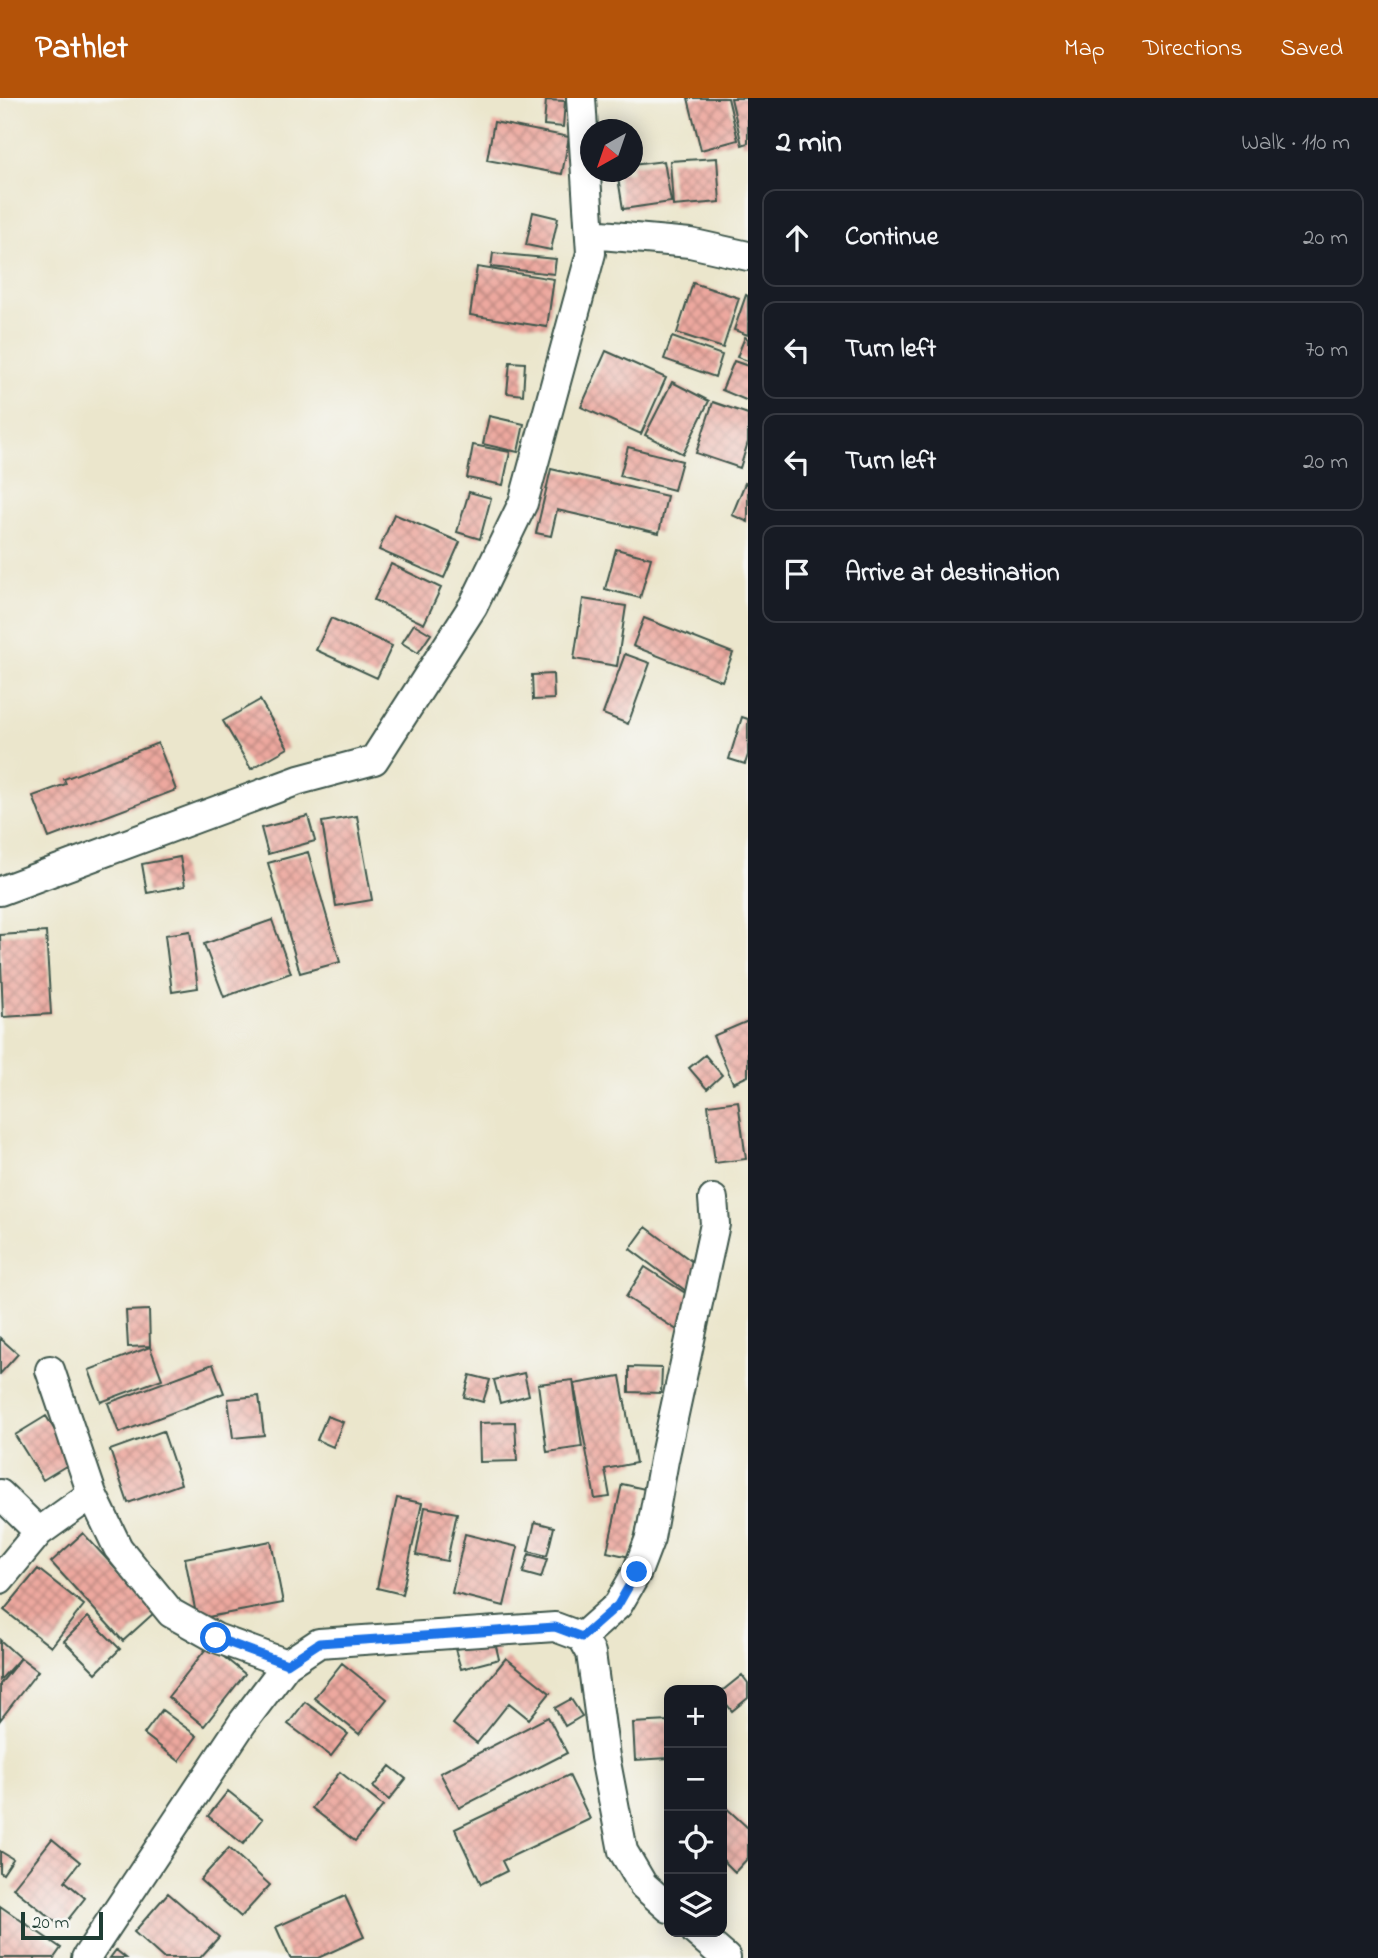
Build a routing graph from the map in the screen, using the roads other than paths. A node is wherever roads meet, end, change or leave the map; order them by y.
1 (581, 98) edge
2 (590, 233) junction
3 (748, 256) edge
4 (0, 891) edge
5 (713, 1199) dead end
6 (50, 1370) dead end
7 (0, 1494) edge
8 (92, 1494) junction
9 (39, 1532) junction
10 (0, 1579) edge
11 (582, 1637) junction
12 (287, 1664) junction
13 (664, 1904) edge
14 (702, 1937) edge
15 (86, 1958) edge
16 (726, 1958) edge

1 - 2 street
2 - 3 street
2 - 4 street
5 - 11 street
6 - 8 street
7 - 9 street
8 - 9 street
8 - 12 street
9 - 10 street
11 - 12 street
11 - 13 street
12 - 15 street
14 - 16 street

